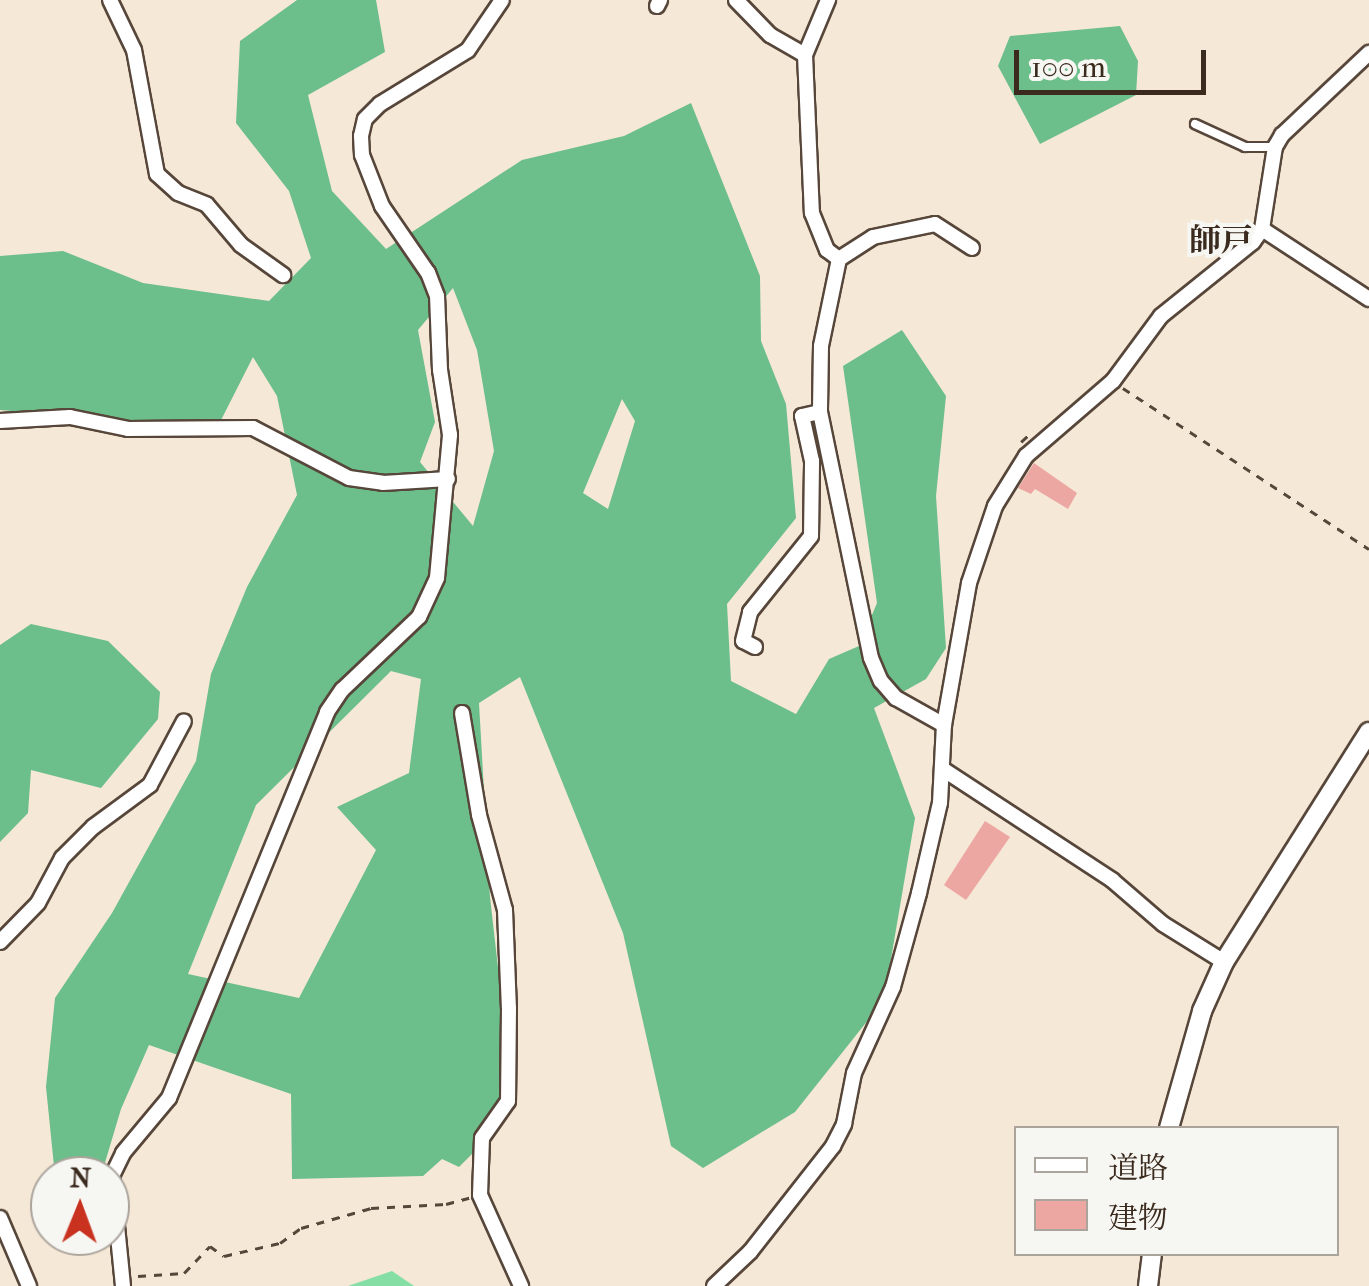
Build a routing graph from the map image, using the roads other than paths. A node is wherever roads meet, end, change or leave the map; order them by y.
1 (110, 0) edge
2 (502, 0) edge
3 (736, 0) edge
4 (828, 0) edge
5 (1369, 53) edge
6 (804, 55) junction
7 (1195, 124) dead end
8 (1275, 147) junction
9 (1262, 229) junction
10 (972, 248) dead end
11 (839, 259) junction
12 (283, 275) dead end
13 (1369, 299) edge
14 (820, 412) junction
15 (0, 421) edge
16 (448, 479) junction
17 (754, 647) dead end
18 (462, 713) dead end
19 (184, 721) dead end
20 (944, 726) junction
21 (1369, 732) edge
22 (944, 770) junction
23 (0, 942) edge
24 (1224, 962) junction
25 (1170, 1126) edge
26 (0, 1218) edge
27 (1152, 1256) edge
28 (122, 1281) edge
29 (29, 1286) edge
30 (521, 1286) edge
31 (714, 1286) edge
32 (1148, 1286) edge

1 - 12 street
2 - 16 street
3 - 6 street
4 - 6 street
5 - 8 street
6 - 11 street
7 - 8 lane
8 - 9 street
9 - 13 street
9 - 20 street
10 - 11 street
11 - 14 street
14 - 17 street
14 - 20 street
15 - 16 street
16 - 28 street
18 - 30 street
19 - 23 street
20 - 22 street
21 - 24 street
22 - 24 street
22 - 31 street
24 - 25 street
26 - 29 street
27 - 32 street

